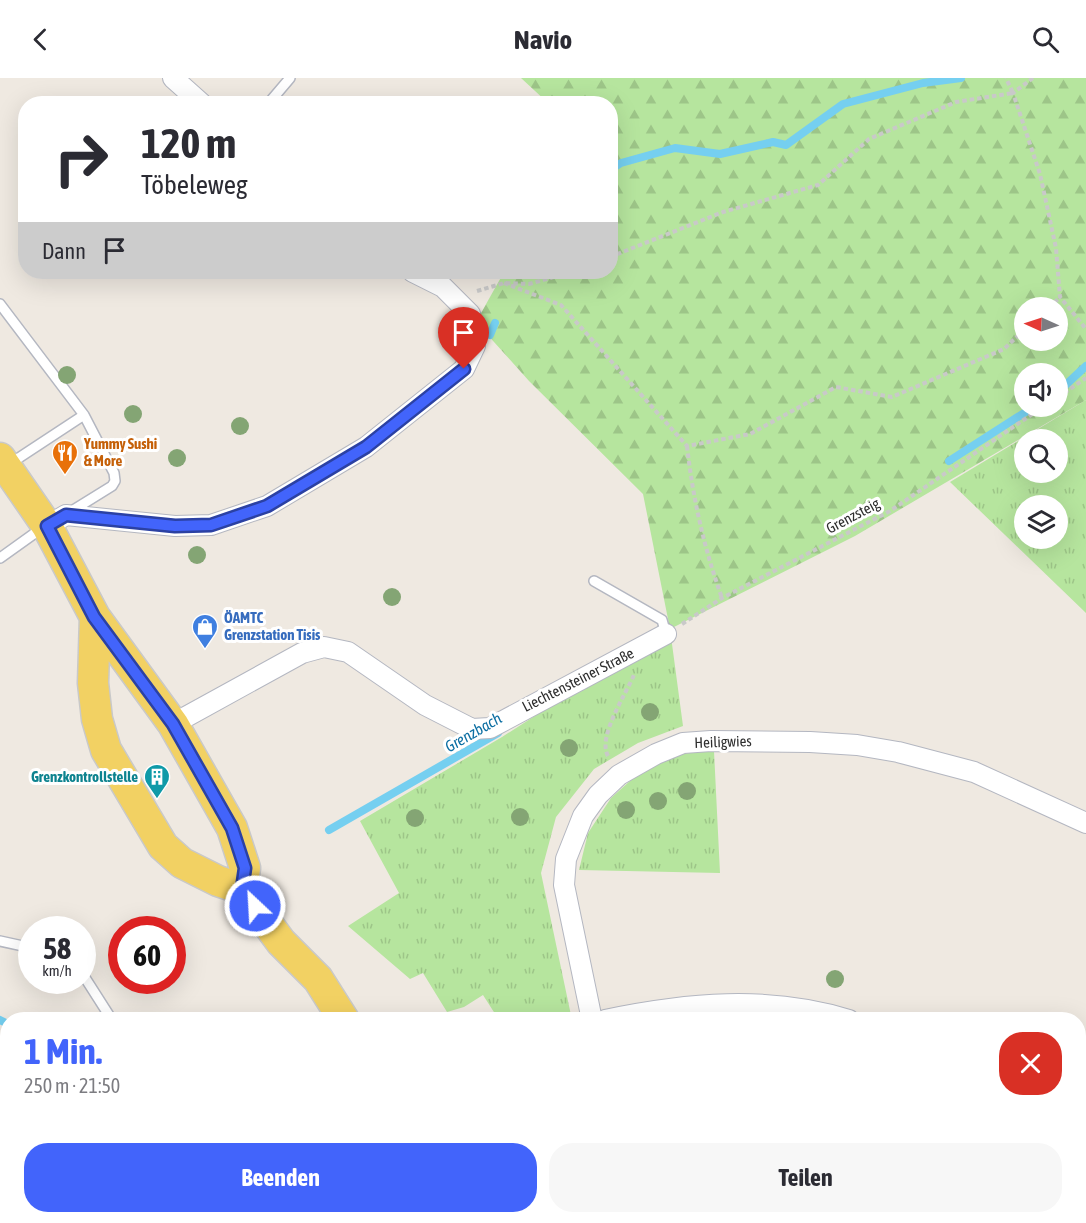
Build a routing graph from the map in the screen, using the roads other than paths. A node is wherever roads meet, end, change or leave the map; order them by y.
1 (173, 78) edge
2 (290, 78) edge
3 (193, 96) edge
4 (275, 96) edge
5 (425, 279) edge
6 (0, 304) edge
7 (84, 415) junction
8 (3, 462) edge
9 (56, 520) junction
10 (0, 558) edge
11 (594, 581) dead end
12 (94, 617) junction
13 (666, 634) joint
14 (173, 724) junction
15 (1086, 823) edge
16 (242, 889) junction
17 (0, 941) edge
18 (18, 945) edge
19 (95, 994) edge
20 (107, 1012) edge
21 (339, 1012) edge
22 (590, 1012) edge
23 (648, 1012) edge
24 (818, 1012) edge

1 - 3 street
2 - 4 lane
5 - 9 street
6 - 7 lane
7 - 8 lane
7 - 9 lane
8 - 9 main road
9 - 10 lane
9 - 12 main road
11 - 13 lane
12 - 14 main road
12 - 16 main road
13 - 14 street, Liechtensteiner Straße
14 - 16 main road
15 - 22 street, Heiligwies
16 - 21 main road
17 - 18 lane
19 - 20 lane
23 - 24 street

